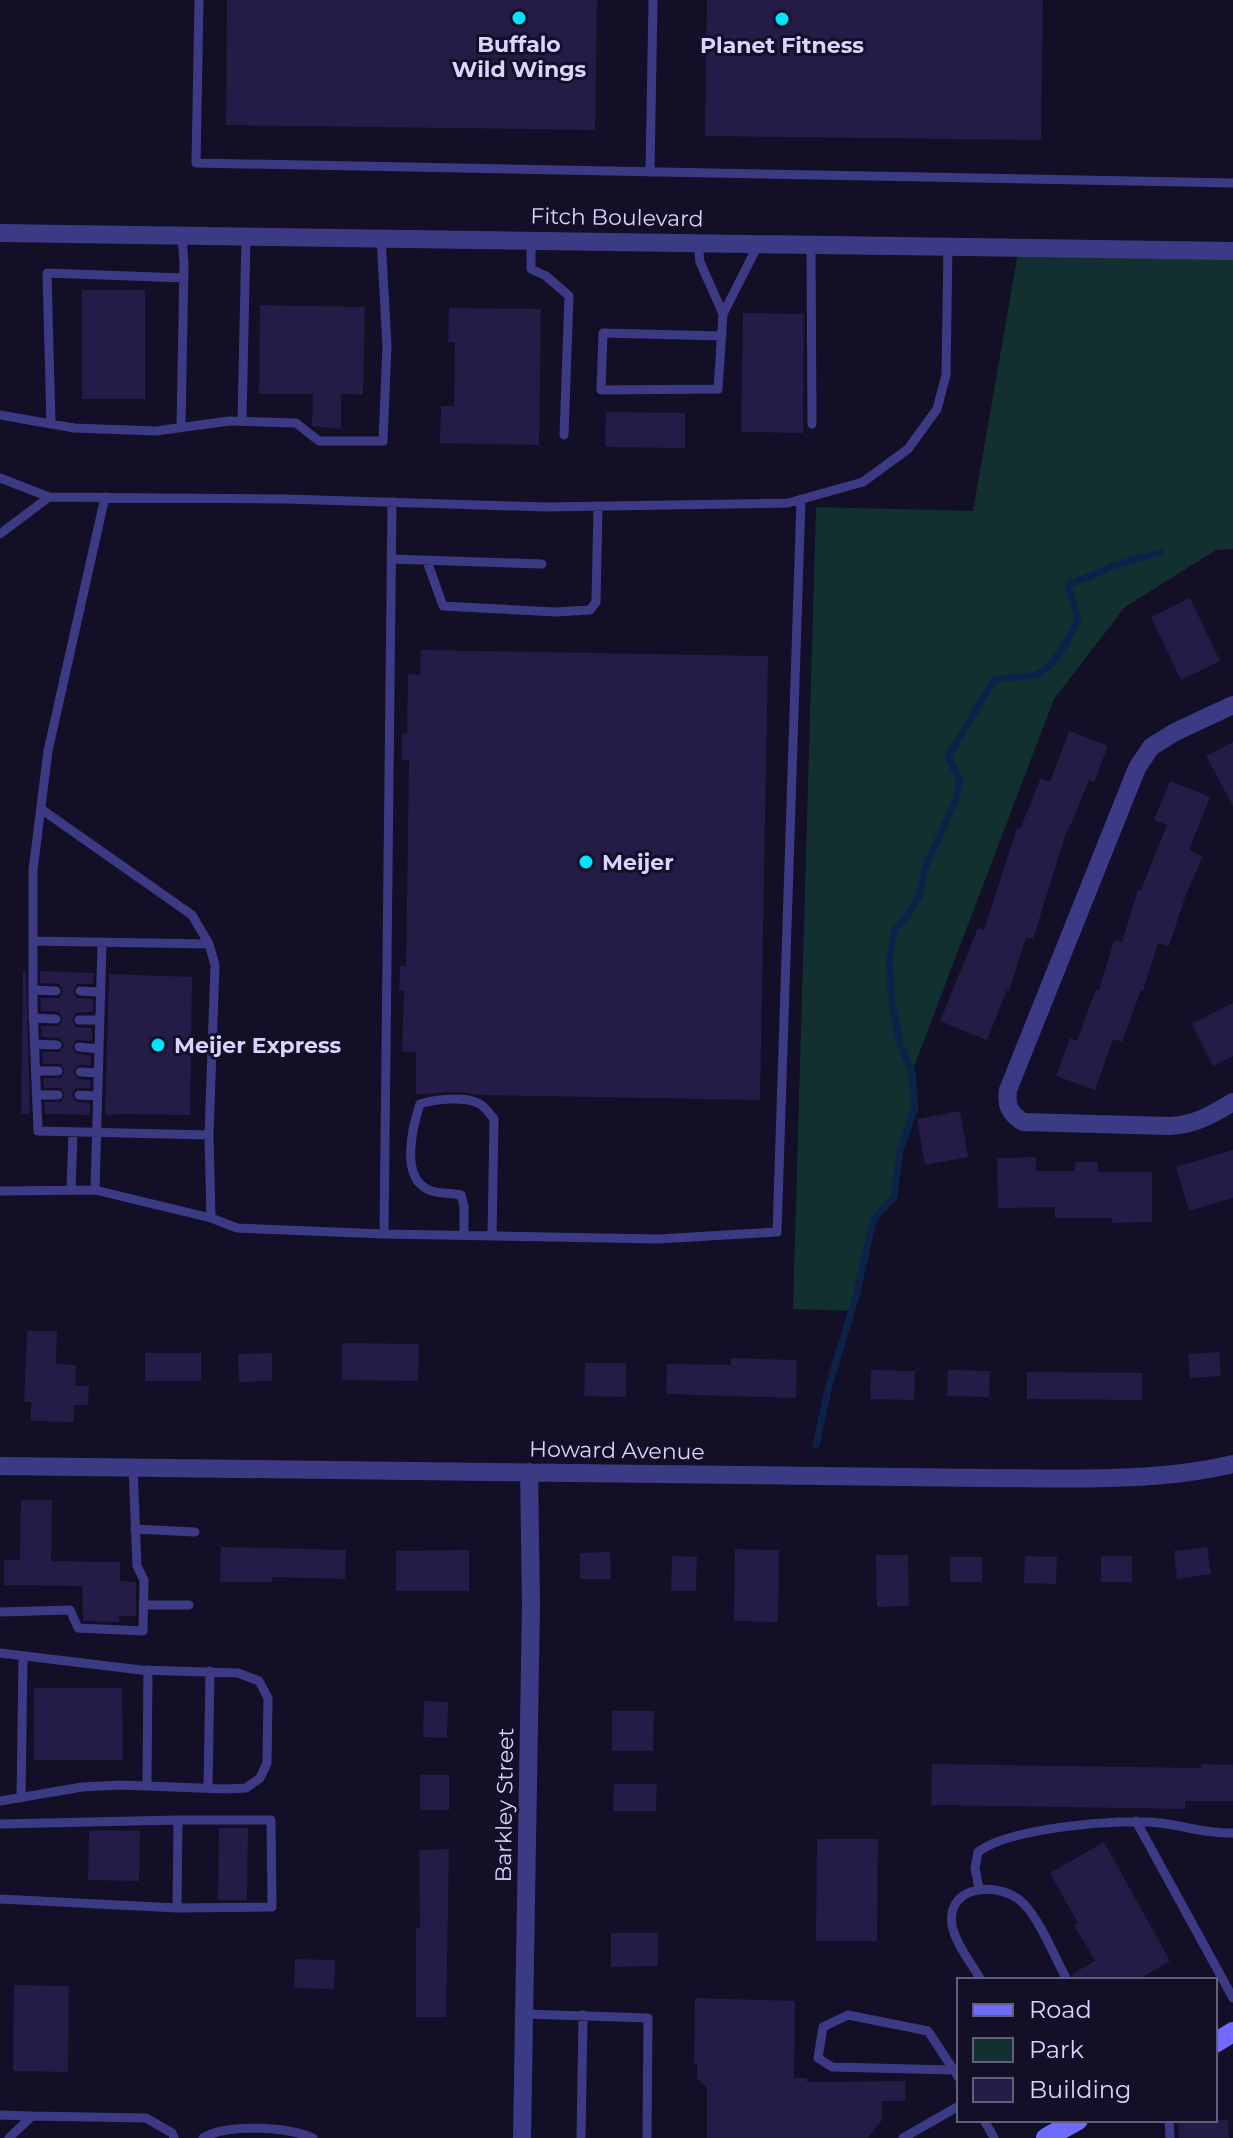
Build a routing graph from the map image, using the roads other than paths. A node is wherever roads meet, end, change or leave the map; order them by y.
1 (199, 0) edge
2 (653, 0) edge
3 (650, 172) junction
4 (1233, 183) edge
5 (0, 233) edge
6 (182, 234) junction
7 (246, 236) junction
8 (381, 237) junction
9 (531, 240) junction
10 (698, 242) junction
11 (759, 243) junction
12 (811, 244) junction
13 (948, 246) junction
14 (1233, 251) edge
15 (184, 278) junction
16 (723, 314) junction
17 (722, 336) junction
18 (0, 415) edge
19 (242, 421) junction
20 (51, 424) junction
21 (812, 424) dead end
22 (181, 427) junction
23 (564, 435) dead end
24 (0, 478) edge
25 (49, 497) junction
26 (105, 497) junction
27 (801, 499) junction
28 (392, 502) junction
29 (598, 506) junction
30 (0, 534) edge
31 (391, 559) junction
32 (427, 561) junction
33 (542, 564) dead end
34 (1233, 705) edge
35 (41, 809) junction
36 (33, 941) junction
37 (102, 943) junction
38 (209, 944) junction
39 (33, 990) junction
40 (56, 991) dead end
41 (80, 991) dead end
42 (100, 992) junction
43 (33, 1018) junction
44 (56, 1019) dead end
45 (79, 1020) dead end
46 (99, 1020) junction
47 (34, 1044) junction
48 (57, 1045) dead end
49 (79, 1047) dead end
50 (99, 1049) junction
51 (36, 1071) junction
52 (58, 1071) dead end
53 (80, 1072) dead end
54 (98, 1073) junction
55 (37, 1095) junction
56 (58, 1095) dead end
57 (79, 1095) dead end
58 (97, 1096) junction
59 (1233, 1102) edge
60 (73, 1132) junction
61 (96, 1132) junction
62 (209, 1135) junction
63 (71, 1190) junction
64 (95, 1190) junction
65 (0, 1191) edge
66 (211, 1218) junction
67 (384, 1234) junction
68 (464, 1235) junction
69 (492, 1236) junction
70 (1233, 1464) edge
71 (0, 1466) edge
72 (133, 1467) junction
73 (529, 1472) junction
74 (135, 1529) junction
75 (195, 1532) dead end
76 (144, 1605) junction
77 (189, 1605) dead end
78 (0, 1612) edge
79 (0, 1653) edge
80 (23, 1656) junction
81 (148, 1670) junction
82 (210, 1671) junction
83 (147, 1785) junction
84 (208, 1788) junction
85 (21, 1798) junction
86 (0, 1801) edge
87 (178, 1820) junction
88 (1136, 1821) junction
89 (0, 1824) edge
90 (1233, 1833) edge
91 (979, 1889) junction
92 (0, 1899) edge
93 (177, 1908) junction
94 (980, 1978) edge
95 (1066, 1978) edge
96 (1229, 1982) edge
97 (1233, 1998) edge
98 (524, 2014) junction
99 (583, 2015) junction
100 (956, 2074) edge
101 (957, 2107) edge
102 (0, 2115) edge
103 (32, 2116) junction
104 (9, 2138) edge
105 (174, 2138) edge
106 (203, 2138) edge
107 (313, 2138) edge
108 (522, 2138) edge
109 (581, 2138) edge
110 (647, 2138) edge
111 (903, 2138) edge

1 - 3 lane
2 - 3 lane
3 - 4 lane
5 - 6 street, Fitch Boulevard
6 - 7 street, Fitch Boulevard
6 - 15 lane
7 - 8 street, Fitch Boulevard
7 - 19 lane
8 - 9 street, Fitch Boulevard
8 - 19 lane
9 - 10 street, Fitch Boulevard
9 - 23 lane
10 - 11 street, Fitch Boulevard
10 - 16 lane
11 - 12 street, Fitch Boulevard
11 - 16 lane
12 - 13 street, Fitch Boulevard
12 - 21 lane
13 - 14 street, Fitch Boulevard
13 - 27 lane
15 - 20 lane
15 - 22 lane
16 - 17 lane
17 - 17 lane
18 - 20 lane
19 - 22 lane
20 - 22 lane
24 - 25 lane
25 - 26 lane
25 - 30 lane
26 - 28 lane
26 - 35 lane
27 - 29 lane
27 - 69 lane
28 - 29 lane
28 - 31 lane
29 - 32 lane
31 - 32 lane
31 - 67 lane
32 - 33 lane
34 - 59 street
35 - 36 lane
35 - 38 lane
36 - 37 lane
36 - 39 lane
37 - 38 lane
37 - 42 lane
38 - 62 lane
39 - 40 lane
39 - 43 lane
41 - 42 lane
42 - 46 lane
43 - 44 lane
43 - 47 lane
45 - 46 lane
46 - 50 lane
47 - 48 lane
47 - 51 lane
49 - 50 lane
50 - 54 lane
51 - 52 lane
51 - 55 lane
53 - 54 lane
54 - 58 lane
55 - 56 lane
55 - 60 lane
57 - 58 lane
58 - 61 lane
60 - 61 lane
60 - 63 lane
61 - 62 lane
61 - 64 lane
62 - 66 lane
63 - 64 lane
63 - 65 lane
64 - 66 lane
66 - 67 lane
67 - 68 lane
68 - 69 lane
68 - 69 lane
70 - 73 street, Howard Avenue
71 - 72 street, Howard Avenue
72 - 73 street, Howard Avenue
72 - 74 lane
73 - 98 street, Barkley Street
74 - 75 lane
74 - 76 lane
76 - 77 lane
76 - 78 lane
79 - 80 lane
80 - 81 lane
80 - 85 lane
81 - 82 lane
81 - 83 lane
82 - 84 lane
82 - 84 lane
83 - 84 lane
83 - 85 lane
85 - 86 lane
87 - 89 lane
87 - 93 lane
87 - 93 lane
88 - 90 lane
88 - 91 lane
88 - 96 lane
91 - 94 lane
91 - 95 lane
92 - 93 lane
96 - 97 lane
98 - 99 lane
98 - 108 street, Barkley Street
99 - 109 lane
99 - 110 lane
100 - 100 lane
101 - 111 lane
102 - 103 lane
103 - 104 lane
103 - 105 lane
106 - 107 lane

